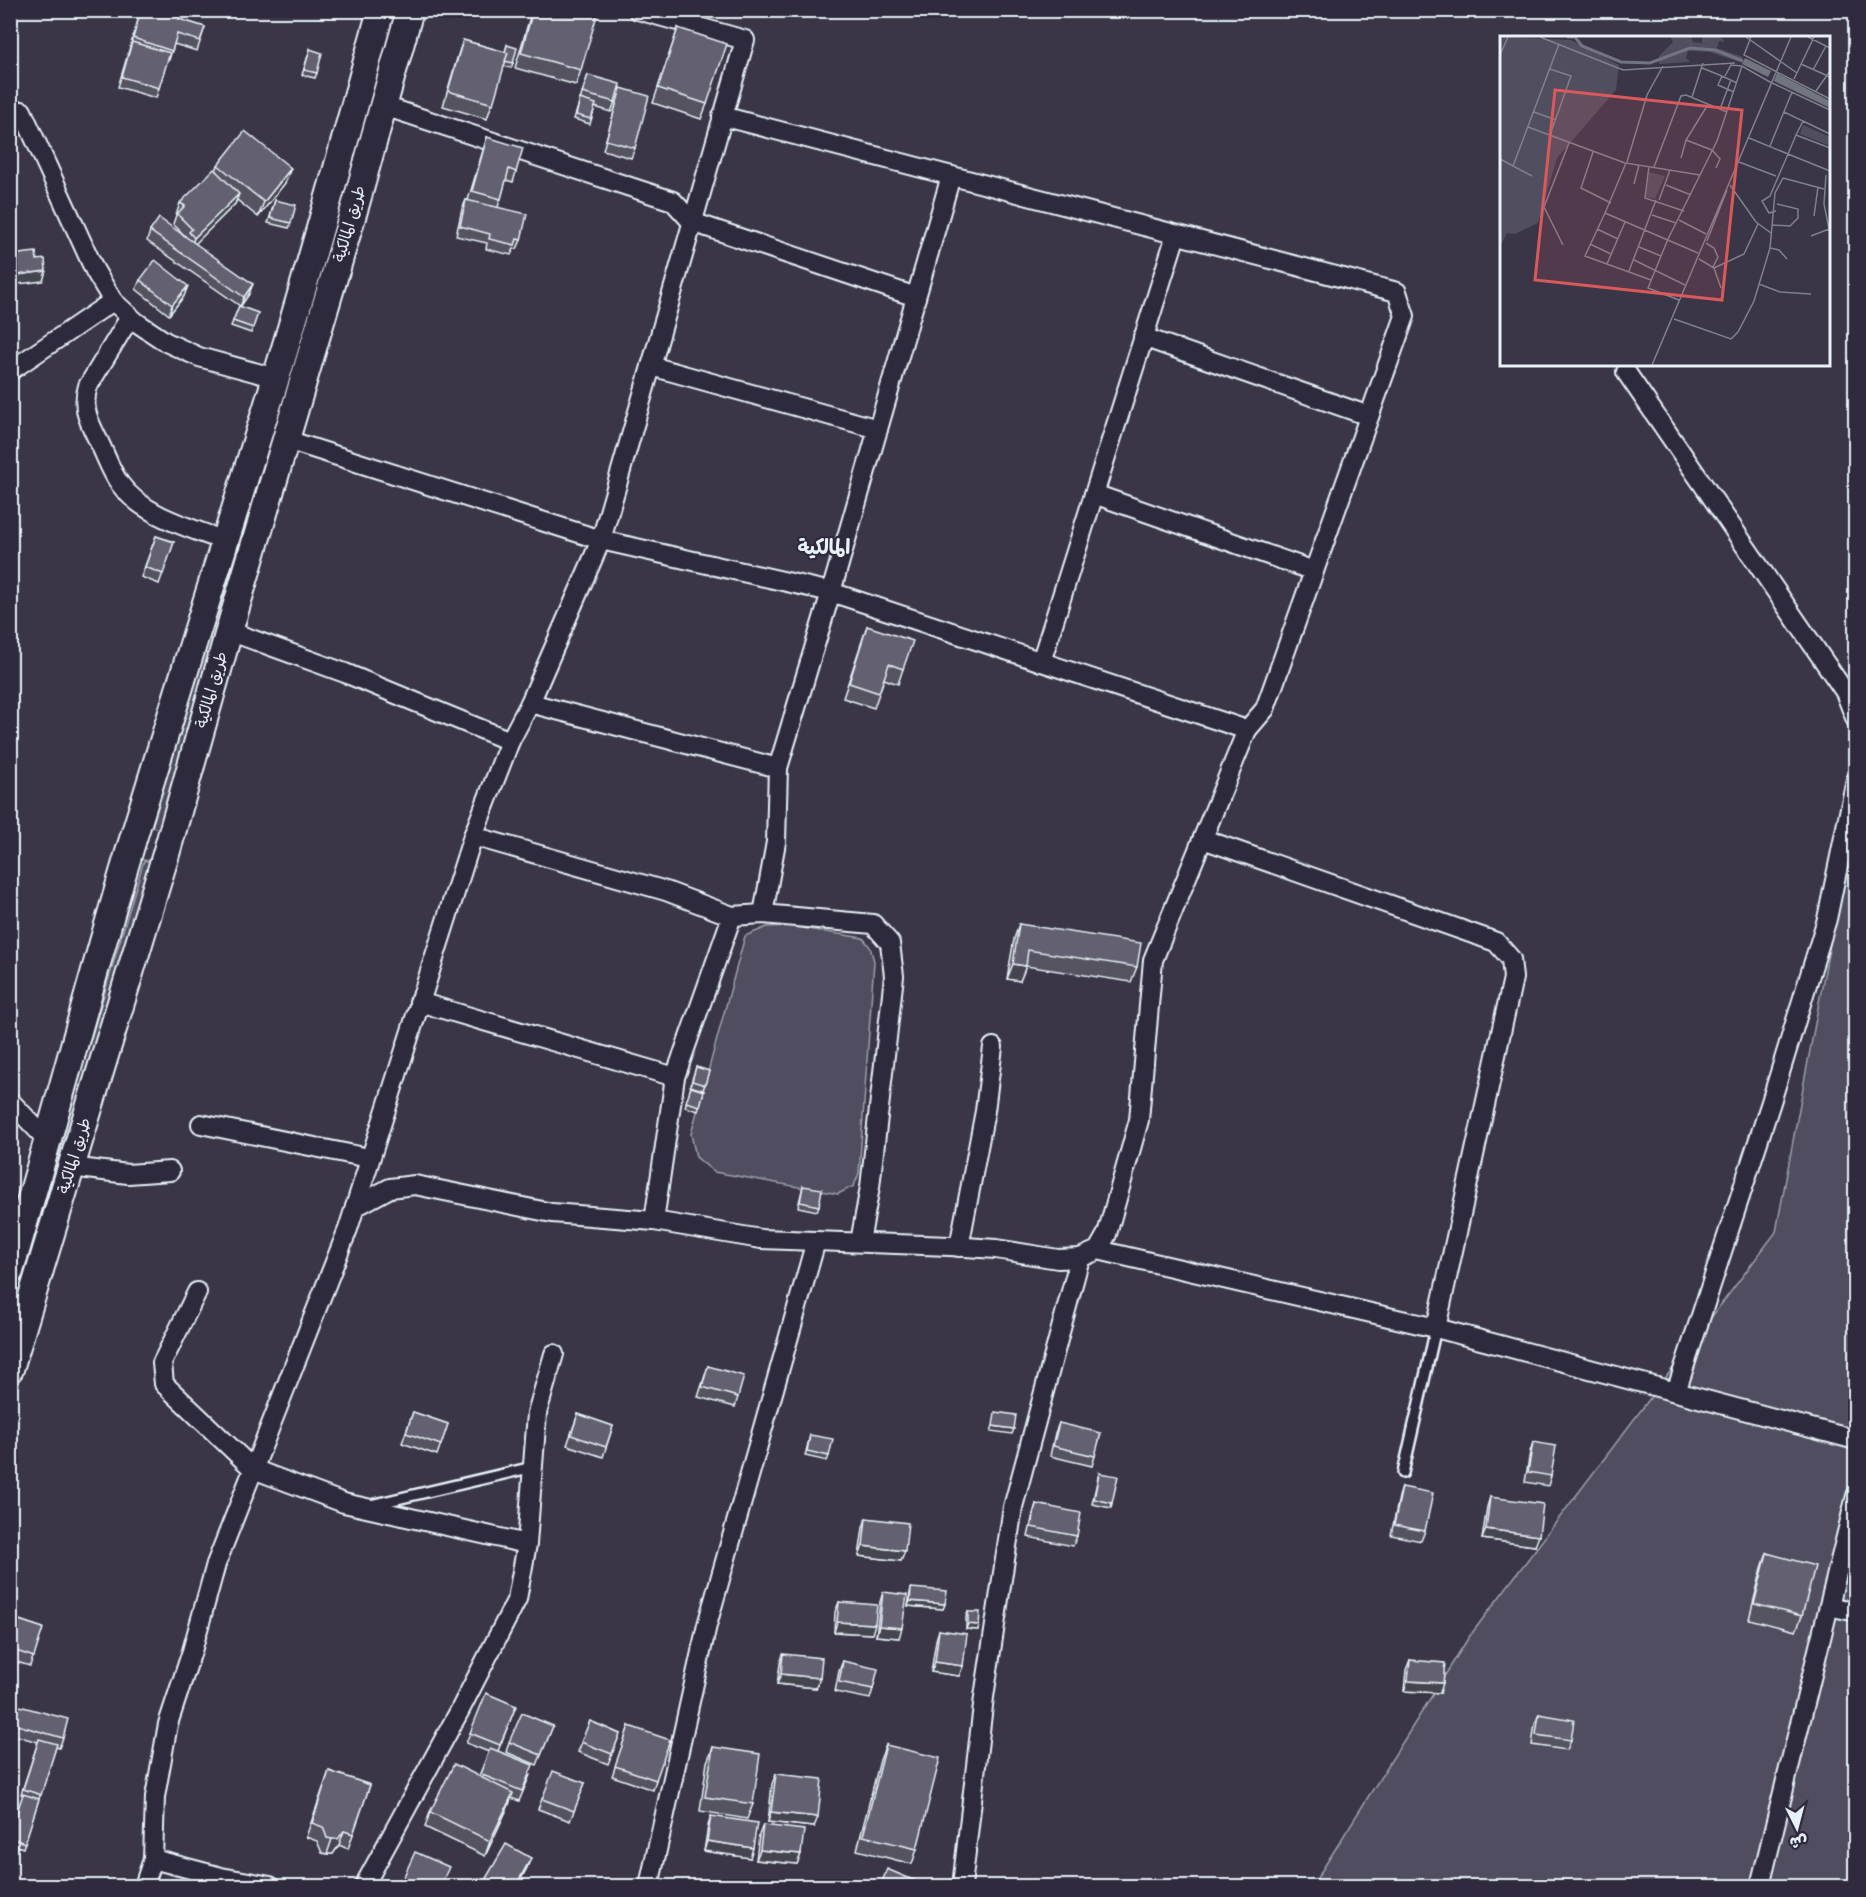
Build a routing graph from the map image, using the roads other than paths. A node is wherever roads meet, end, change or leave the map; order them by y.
1 (381, 10) edge
2 (410, 10) edge
3 (638, 10) edge
4 (384, 106) junction
5 (22, 111) dead end
6 (722, 116) junction
7 (951, 176) junction
8 (331, 193) junction
9 (357, 200) junction
10 (692, 222) junction
11 (1176, 235) junction
12 (916, 297) junction
13 (113, 301) junction
14 (130, 317) junction
15 (1143, 338) junction
16 (651, 366) junction
17 (10, 371) edge
18 (1626, 372) dead end
19 (276, 378) junction
20 (1369, 416) junction
21 (878, 429) junction
22 (287, 440) junction
23 (1094, 494) junction
24 (601, 540) junction
25 (224, 541) junction
26 (1314, 571) junction
27 (831, 592) junction
28 (229, 631) junction
29 (1041, 662) junction
30 (530, 703) junction
31 (1856, 720) edge
32 (1248, 730) junction
33 (510, 741) junction
34 (778, 768) junction
35 (1856, 779) edge
36 (473, 836) junction
37 (1203, 839) junction
38 (132, 843) junction
39 (166, 854) junction
40 (763, 914) junction
41 (732, 916) junction
42 (419, 1002) junction
43 (993, 1047) dead end
44 (675, 1077) junction
45 (10, 1101) edge
46 (201, 1124) dead end
47 (49, 1142) junction
48 (369, 1158) junction
49 (71, 1167) junction
50 (170, 1171) dead end
51 (355, 1207) junction
52 (654, 1221) junction
53 (816, 1241) junction
54 (860, 1242) junction
55 (960, 1247) junction
56 (1098, 1250) junction
57 (1080, 1258) junction
58 (10, 1271) edge
59 (197, 1292) dead end
60 (1436, 1328) junction
61 (554, 1354) dead end
62 (10, 1369) edge
63 (1676, 1392) junction
64 (1856, 1440) edge
65 (533, 1467) junction
66 (253, 1469) junction
67 (1403, 1473) dead end
68 (1856, 1496) edge
69 (361, 1507) junction
70 (527, 1544) junction
71 (1829, 1606) junction
72 (1856, 1612) edge
73 (153, 1859) junction
74 (220, 1882) edge
75 (144, 1887) edge
76 (270, 1887) edge
77 (364, 1887) edge
78 (649, 1887) edge
79 (962, 1887) edge
80 (1760, 1887) edge

1 - 8 main road, طريق المالكية
2 - 4 main road, طريق المالكية
3 - 6 street
4 - 9 main road, طريق المالكية
4 - 10 street
5 - 13 street
6 - 7 street
6 - 10 street
7 - 11 street
7 - 12 street
8 - 9 main road
8 - 19 main road, طريق المالكية
9 - 22 main road, طريق المالكية
10 - 12 street
10 - 16 street
11 - 15 street
11 - 20 street
12 - 21 street
13 - 14 street
13 - 17 street
14 - 19 street
14 - 25 street
15 - 20 street
15 - 23 street
16 - 21 street
16 - 24 street
18 - 31 street
19 - 25 main road, طريق المالكية
20 - 26 street
21 - 27 street
22 - 24 street
22 - 28 main road, طريق المالكية
23 - 26 street
23 - 29 street
24 - 27 street
24 - 30 street
25 - 38 main road, طريق المالكية
26 - 32 street
27 - 29 street
27 - 34 street
28 - 33 street
28 - 39 main road, طريق المالكية
29 - 32 street
30 - 33 street
30 - 34 street
32 - 37 street
33 - 36 street
34 - 40 street
35 - 63 street
36 - 41 street
36 - 42 street
37 - 56 street
37 - 60 street
38 - 39 main road
38 - 47 main road, طريق المالكية
39 - 49 main road, طريق المالكية
40 - 41 street
40 - 54 street
41 - 44 street
42 - 44 street
42 - 48 street
43 - 55 street
44 - 52 street
45 - 47 street
46 - 48 street
47 - 58 main road, طريق المالكية
48 - 51 street
49 - 50 street
49 - 62 main road, طريق المالكية
51 - 52 street
51 - 66 street
52 - 53 street
53 - 54 street
53 - 78 street
54 - 55 street
55 - 57 street
56 - 57 street
56 - 60 street
57 - 79 street
59 - 66 street
60 - 63 street
60 - 67 lane
61 - 65 street
63 - 64 street
65 - 69 lane
65 - 70 street
66 - 69 street
66 - 73 street
68 - 71 street
69 - 70 street
70 - 77 street
71 - 72 street
71 - 80 street
73 - 74 street
73 - 75 street
74 - 76 street

